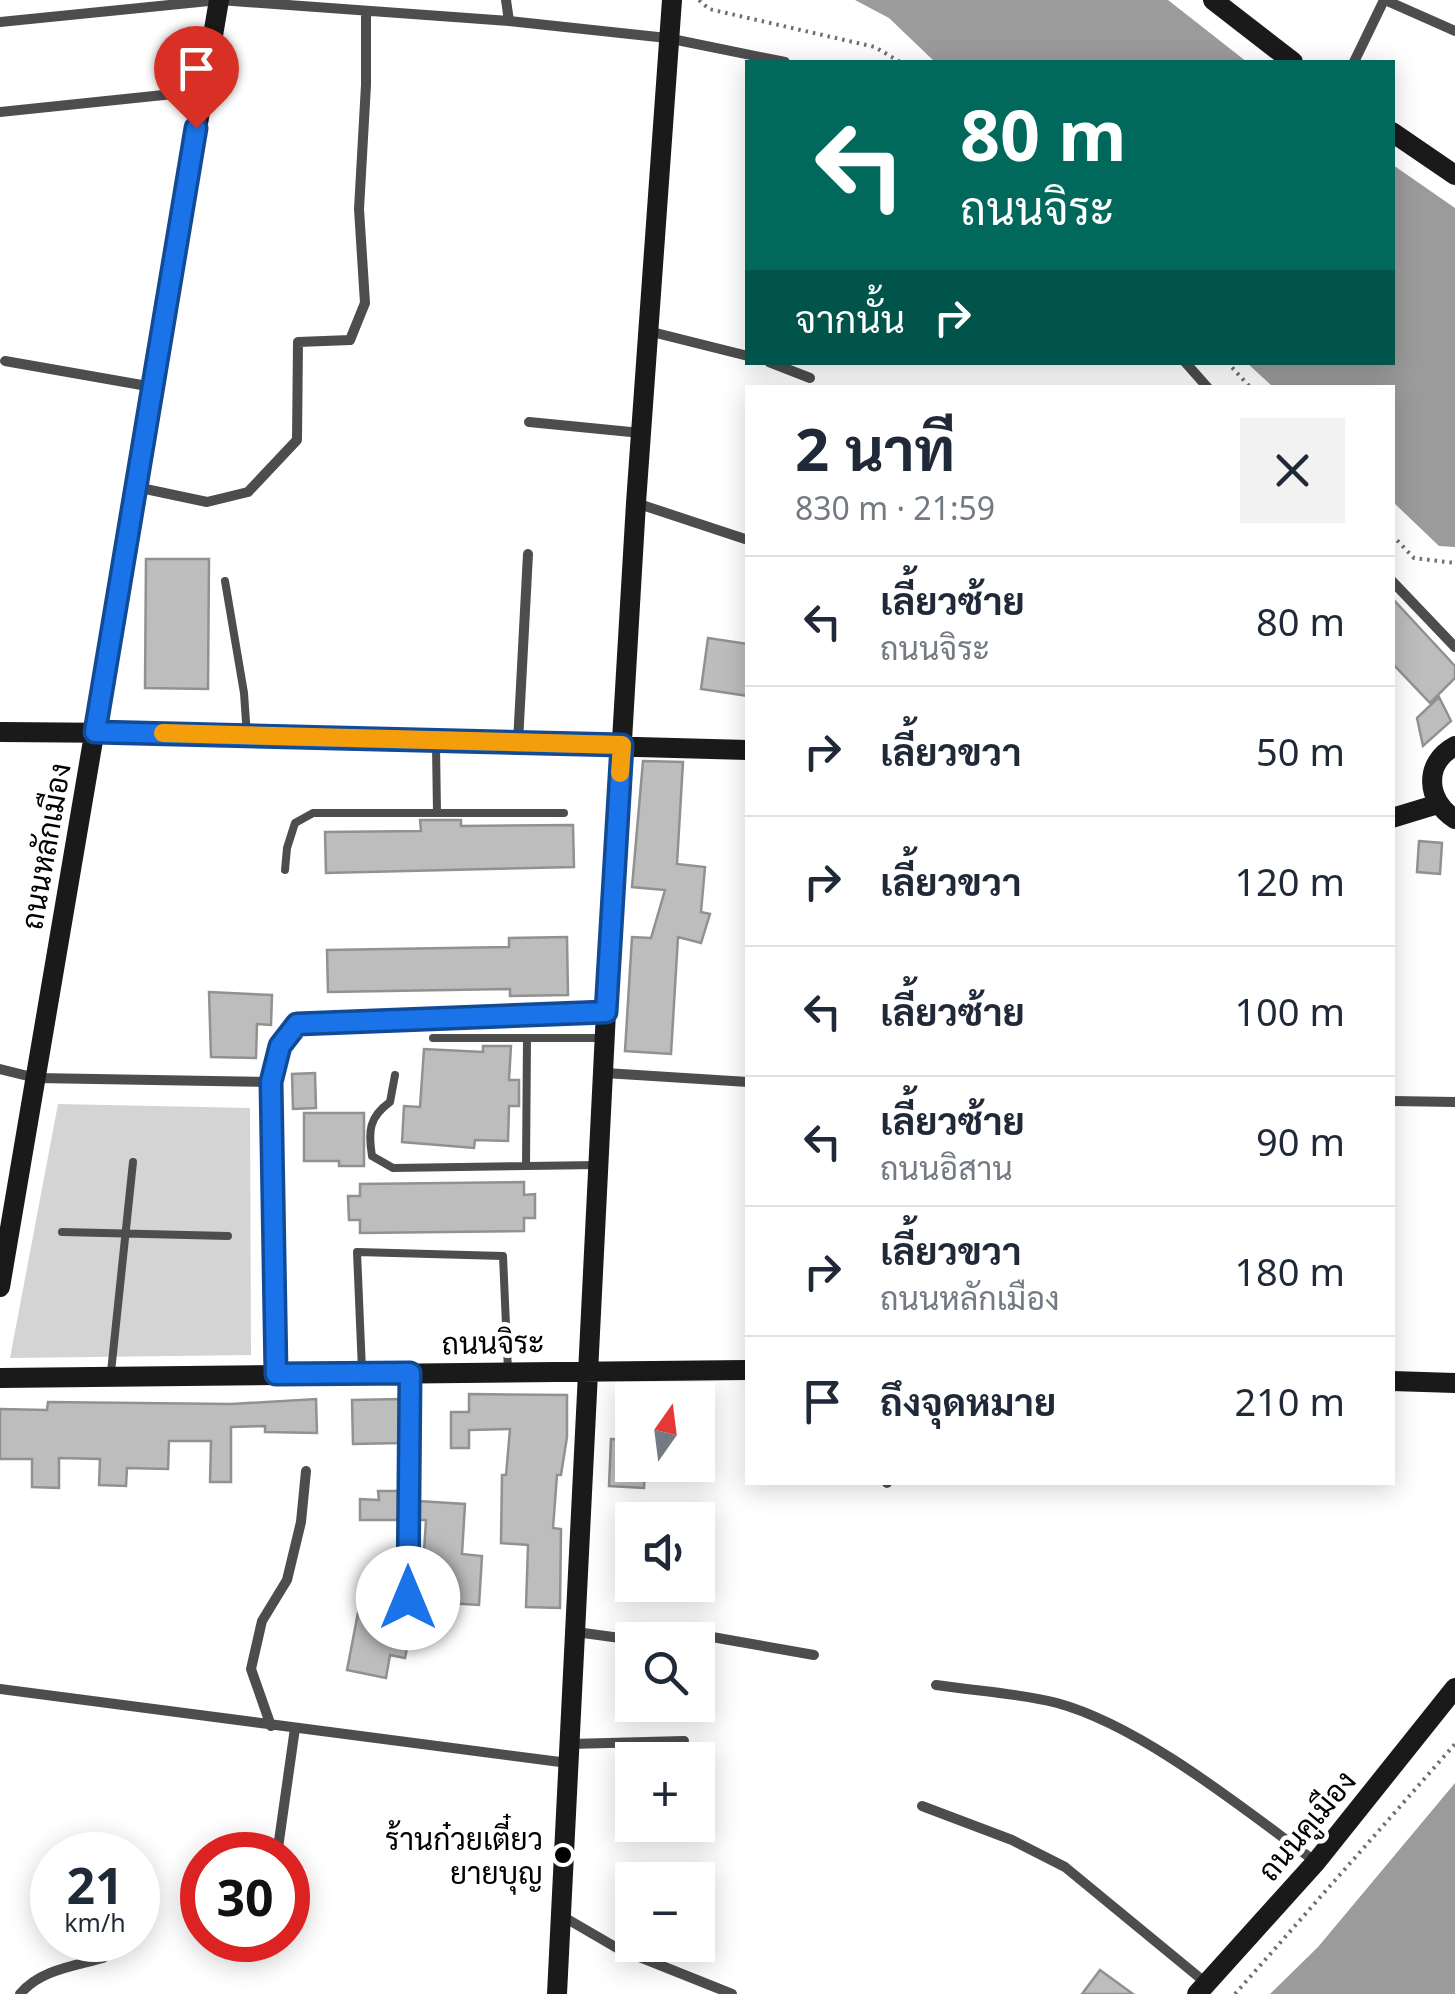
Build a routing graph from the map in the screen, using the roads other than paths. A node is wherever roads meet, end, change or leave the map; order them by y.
1 (219, 0) edge
2 (506, 0) edge
3 (672, 0) edge
4 (1213, 0) edge
5 (1385, 0) edge
6 (366, 11) junction
7 (510, 21) junction
8 (0, 22) edge
9 (1455, 31) edge
10 (667, 38) junction
11 (775, 60) edge
12 (1290, 60) edge
13 (1355, 60) edge
14 (202, 91) junction
15 (0, 112) edge
16 (1395, 134) edge
17 (1455, 175) edge
18 (648, 331) junction
19 (745, 355) edge
20 (4, 361) dead end
21 (777, 365) edge
22 (1187, 365) edge
23 (810, 378) dead end
24 (1205, 385) edge
25 (153, 388) junction
26 (529, 422) dead end
27 (641, 433) junction
28 (136, 488) junction
29 (636, 503) junction
30 (745, 539) edge
31 (528, 554) dead end
32 (225, 581) dead end
33 (1395, 584) edge
34 (1455, 647) edge
35 (0, 732) edge
36 (95, 732) junction
37 (247, 736) junction
38 (436, 740) junction
39 (518, 742) junction
40 (622, 745) junction
41 (1455, 746) edge
42 (745, 750) edge
43 (1438, 804) junction
44 (437, 813) junction
45 (564, 814) dead end
46 (1395, 817) edge
47 (1455, 819) edge
48 (285, 870) dead end
49 (606, 1012) junction
50 (433, 1038) dead end
51 (527, 1038) junction
52 (605, 1038) junction
53 (0, 1069) edge
54 (605, 1073) junction
55 (395, 1075) dead end
56 (36, 1078) junction
57 (271, 1082) junction
58 (745, 1082) edge
59 (1395, 1101) edge
60 (1455, 1102) edge
61 (134, 1162) dead end
62 (599, 1165) junction
63 (526, 1166) junction
64 (62, 1232) dead end
65 (126, 1234) junction
66 (228, 1236) dead end
67 (0, 1287) edge
68 (745, 1370) edge
69 (590, 1371) junction
70 (362, 1372) junction
71 (508, 1372) junction
72 (410, 1373) junction
73 (276, 1374) junction
74 (110, 1377) junction
75 (0, 1378) edge
76 (1395, 1382) edge
77 (1455, 1383) edge
78 (306, 1471) dead end
79 (408, 1598) dead end
80 (576, 1632) junction
81 (615, 1637) edge
82 (715, 1638) edge
83 (814, 1655) dead end
84 (936, 1685) dead end
85 (1455, 1688) edge
86 (0, 1689) edge
87 (271, 1726) junction
88 (296, 1728) junction
89 (615, 1749) edge
90 (570, 1753) junction
91 (922, 1806) dead end
92 (280, 1832) edge
93 (1316, 1862) junction
94 (562, 1916) junction
95 (88, 1962) edge
96 (1202, 1989) edge
97 (20, 1994) edge
98 (557, 1994) edge
99 (732, 1994) edge

1 - 6 street
1 - 8 street
1 - 14 street, ถนนหลักเมือง
2 - 7 street
3 - 10 street
4 - 12 street
5 - 9 street
5 - 13 street
6 - 7 street
6 - 28 street
7 - 10 street
10 - 11 street
10 - 18 street
14 - 15 street
14 - 25 street, ถนนหลักเมือง
16 - 17 street
18 - 19 street
18 - 27 street
20 - 25 street
21 - 23 street
22 - 24 street
25 - 28 street, ถนนหลักเมือง
26 - 27 street
27 - 29 street
28 - 36 street, ถนนหลักเมือง
29 - 30 street
29 - 40 street
31 - 39 street
32 - 37 lane
33 - 34 street
35 - 36 street
36 - 37 street
36 - 56 street, ถนนหลักเมือง
37 - 38 street
38 - 39 street
38 - 44 lane
39 - 40 street
40 - 42 street
40 - 49 street
41 - 43 street
43 - 46 street
43 - 47 street
44 - 45 lane
44 - 48 lane
49 - 52 street
49 - 57 street
50 - 51 lane
51 - 52 lane
51 - 63 lane
52 - 54 street
53 - 56 street
54 - 58 street
54 - 62 street
55 - 63 lane
56 - 57 street
56 - 67 street, ถนนหลักเมือง
57 - 73 street
59 - 60 street
61 - 65 lane
62 - 63 lane
62 - 69 street
64 - 65 lane
65 - 66 lane
65 - 74 lane
68 - 69 street, ถนนจิระ
69 - 71 street, ถนนจิระ
69 - 80 street
70 - 71 lane
70 - 72 street, ถนนจิระ
70 - 73 street, ถนนจิระ
71 - 72 street, ถนนจิระ
72 - 79 street
73 - 74 street, ถนนจิระ
74 - 75 street, ถนนจิระ
76 - 77 street
78 - 87 street
80 - 81 street
80 - 90 street
82 - 83 street
84 - 93 street
85 - 93 street, ถนนคูเมือง
86 - 87 street
87 - 88 street
88 - 90 street
88 - 92 street
89 - 90 street
90 - 94 street
91 - 96 street
93 - 96 street, ถนนคูเมือง
94 - 98 street
94 - 99 street
95 - 97 street

